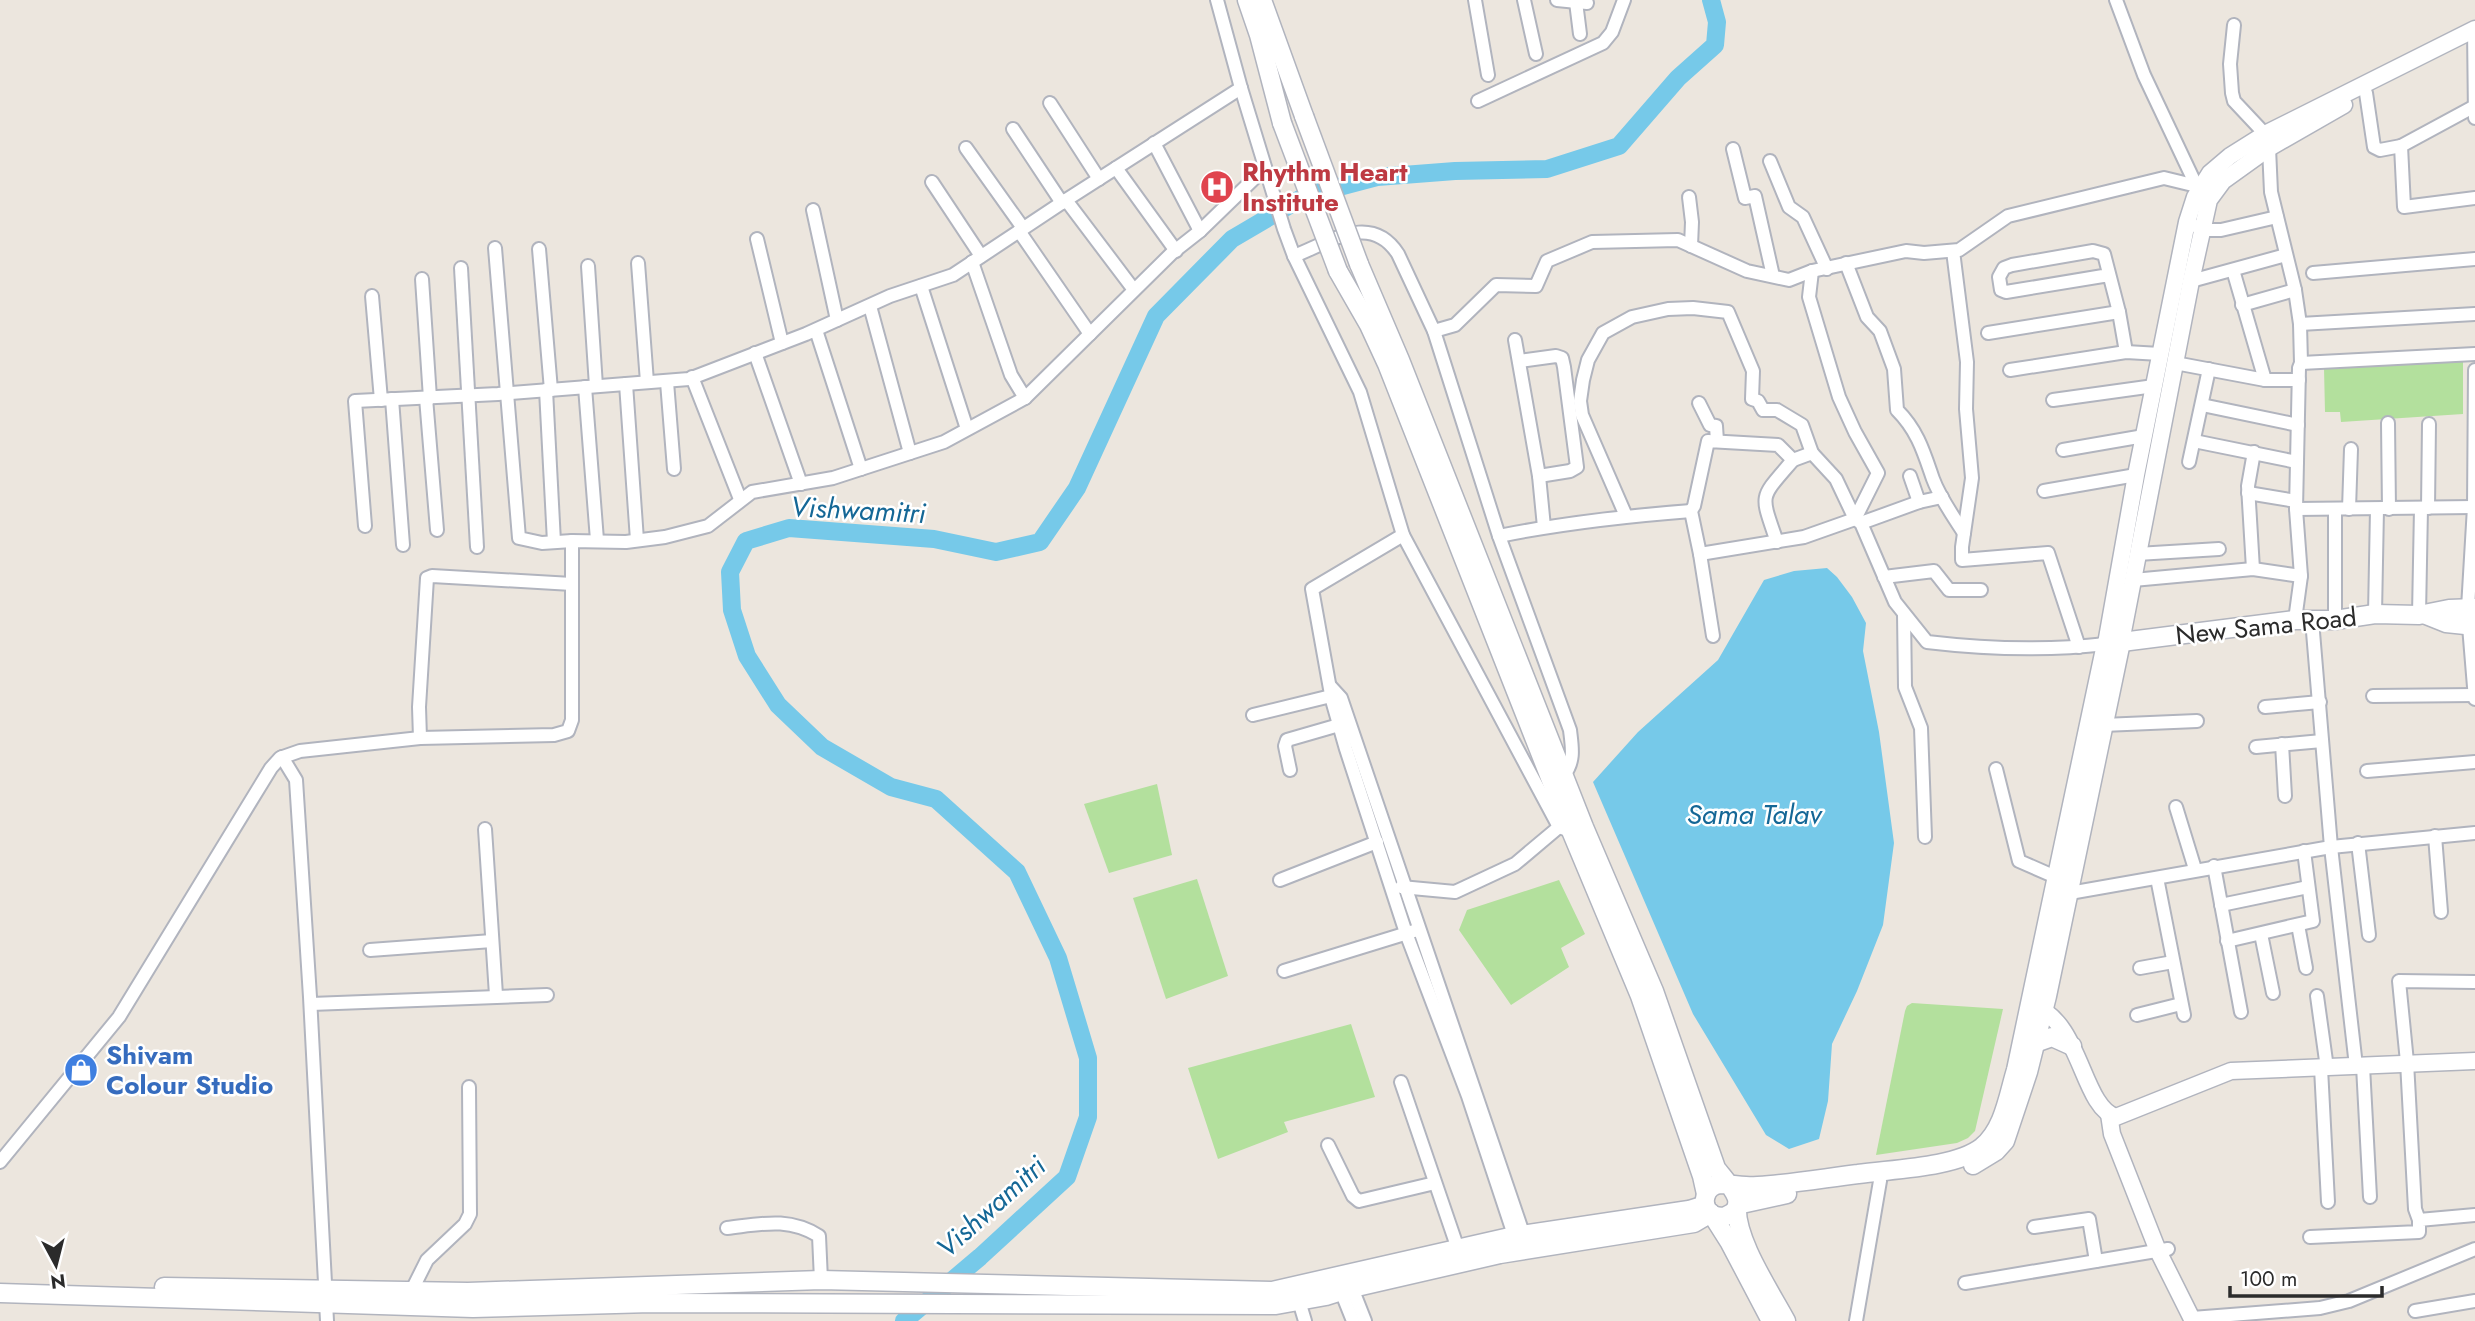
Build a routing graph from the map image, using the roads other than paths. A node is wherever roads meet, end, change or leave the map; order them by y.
1 (1217, 0) edge
2 (1247, 0) edge
3 (1262, 0) edge
4 (1475, 0) edge
5 (1524, 0) edge
6 (1557, 0) edge
7 (1624, 0) edge
8 (2116, 0) edge
9 (2234, 25) dead end
10 (1580, 34) dead end
11 (2474, 35) edge
12 (1536, 54) dead end
13 (1488, 75) dead end
14 (1241, 88) junction
15 (2366, 93) junction
16 (1478, 101) dead end
17 (1050, 103) dead end
18 (2475, 106) edge
19 (2475, 118) edge
20 (1013, 129) dead end
21 (2267, 141) junction
22 (1154, 143) junction
23 (2401, 146) junction
24 (966, 148) dead end
25 (1734, 149) dead end
26 (1770, 161) dead end
27 (1116, 168) junction
28 (1266, 170) junction
29 (1099, 179) junction
30 (932, 182) dead end
31 (2198, 186) junction
32 (1689, 197) dead end
33 (2475, 198) edge
34 (1064, 202) junction
35 (813, 210) dead end
36 (2277, 217) junction
37 (2187, 222) junction
38 (1021, 230) junction
39 (2203, 230) junction
40 (1200, 231) junction
41 (757, 239) dead end
42 (1691, 246) junction
43 (495, 248) dead end
44 (539, 249) dead end
45 (1176, 251) junction
46 (1953, 251) junction
47 (2286, 255) junction
48 (1294, 256) junction
49 (977, 259) junction
50 (2475, 259) edge
51 (638, 263) dead end
52 (1846, 263) junction
53 (588, 266) dead end
54 (461, 268) dead end
55 (1827, 269) junction
56 (2233, 270) junction
57 (1812, 271) junction
58 (2313, 273) dead end
59 (2109, 275) junction
60 (1773, 276) junction
61 (422, 279) dead end
62 (2191, 281) junction
63 (921, 286) junction
64 (1134, 290) junction
65 (2295, 290) junction
66 (372, 296) dead end
67 (2242, 305) junction
68 (870, 306) junction
69 (2119, 312) junction
70 (2475, 314) edge
71 (837, 320) junction
72 (2300, 324) junction
73 (816, 330) junction
74 (1434, 331) junction
75 (1090, 334) junction
76 (1988, 334) dead end
77 (1515, 340) dead end
78 (782, 343) junction
79 (2126, 352) junction
80 (755, 353) junction
81 (2160, 354) junction
82 (2475, 354) edge
83 (1519, 361) junction
84 (2175, 363) junction
85 (2301, 363) junction
86 (2209, 369) junction
87 (2010, 370) dead end
88 (2475, 370) edge
89 (692, 377) junction
90 (2265, 380) junction
91 (2298, 380) junction
92 (647, 382) junction
93 (667, 382) junction
94 (626, 384) junction
95 (591, 386) junction
96 (2154, 386) junction
97 (549, 390) junction
98 (506, 393) junction
99 (469, 396) junction
100 (428, 398) junction
101 (1025, 398) junction
102 (386, 400) junction
103 (2053, 400) dead end
104 (1699, 403) dead end
105 (2202, 405) junction
106 (2388, 423) dead end
107 (2429, 424) dead end
108 (2298, 425) junction
109 (967, 429) junction
110 (2144, 436) junction
111 (1717, 441) junction
112 (2194, 441) junction
113 (2351, 449) dead end
114 (2063, 450) dead end
115 (2254, 452) junction
116 (911, 453) junction
117 (1812, 453) junction
118 (2149, 455) junction
119 (1793, 460) junction
120 (2189, 462) dead end
121 (2297, 462) junction
122 (674, 469) dead end
123 (861, 469) junction
124 (2136, 475) junction
125 (1539, 476) junction
126 (1910, 476) dead end
127 (801, 484) junction
128 (2045, 491) dead end
129 (2248, 493) junction
130 (1942, 497) junction
131 (740, 499) junction
132 (1919, 502) junction
133 (2296, 505) junction
134 (2474, 507) edge
135 (2425, 508) junction
136 (2335, 509) junction
137 (2350, 509) junction
138 (2383, 509) junction
139 (1691, 511) junction
140 (1626, 516) junction
141 (1858, 521) junction
142 (365, 526) dead end
143 (1544, 527) junction
144 (437, 530) dead end
145 (1964, 533) junction
146 (1403, 535) junction
147 (1499, 536) junction
148 (597, 540) junction
149 (637, 540) junction
150 (572, 541) junction
151 (554, 542) junction
152 (1777, 542) junction
153 (403, 545) dead end
154 (477, 547) dead end
155 (2219, 549) dead end
156 (1700, 554) junction
157 (2137, 554) junction
158 (2253, 569) junction
159 (2301, 576) junction
160 (1884, 577) junction
161 (2133, 580) junction
162 (572, 584) junction
163 (1981, 590) dead end
164 (1904, 614) junction
165 (2375, 614) junction
166 (2423, 615) junction
167 (2472, 617) edge
168 (2304, 620) junction
169 (2335, 620) junction
170 (1713, 636) dead end
171 (2114, 643) junction
172 (2079, 647) junction
173 (2474, 677) edge
174 (1331, 691) junction
175 (2373, 696) dead end
176 (2475, 697) edge
177 (2319, 702) junction
178 (2265, 707) dead end
179 (1253, 715) dead end
180 (2197, 722) dead end
181 (1339, 725) junction
182 (2103, 725) junction
183 (420, 738) junction
184 (2322, 741) junction
185 (2282, 744) junction
186 (2256, 747) dead end
187 (282, 757) junction
188 (2475, 762) edge
189 (1996, 769) dead end
190 (1290, 770) dead end
191 (2367, 771) dead end
192 (1564, 775) junction
193 (2285, 796) dead end
194 (2176, 807) dead end
195 (485, 829) dead end
196 (1565, 829) junction
197 (2475, 833) edge
198 (2435, 836) junction
199 (1925, 837) dead end
200 (1377, 842) junction
201 (2358, 843) junction
202 (2331, 846) junction
203 (2304, 851) junction
204 (2214, 866) junction
205 (2195, 869) junction
206 (2157, 878) junction
207 (1280, 880) dead end
208 (1398, 887) junction
209 (2308, 887) junction
210 (2060, 889) junction
211 (2221, 905) junction
212 (2441, 912) dead end
213 (2298, 925) junction
214 (1420, 930) junction
215 (1406, 933) junction
216 (2260, 934) junction
217 (2369, 935) dead end
218 (492, 941) junction
219 (2227, 941) junction
220 (370, 950) dead end
221 (2173, 962) junction
222 (2140, 968) dead end
223 (2306, 968) dead end
224 (1284, 971) dead end
225 (2475, 982) edge
226 (2273, 993) dead end
227 (496, 995) junction
228 (547, 995) dead end
229 (2317, 996) dead end
230 (2038, 1000) junction
231 (311, 1004) junction
232 (1653, 1012) junction
233 (2241, 1012) dead end
234 (2137, 1015) dead end
235 (1450, 1034) junction
236 (2035, 1042) junction
237 (2072, 1046) junction
238 (2475, 1061) edge
239 (2407, 1062) junction
240 (1672, 1066) junction
241 (2359, 1066) junction
242 (2324, 1068) junction
243 (1401, 1082) dead end
244 (469, 1087) dead end
245 (2111, 1114) junction
246 (1328, 1145) dead end
247 (0, 1162) edge
248 (1880, 1181) junction
249 (1435, 1182) junction
250 (1729, 1186) junction
251 (2370, 1196) dead end
252 (2328, 1202) dead end
253 (1707, 1204) junction
254 (1737, 1205) junction
255 (2475, 1216) edge
256 (2419, 1220) junction
257 (2034, 1227) dead end
258 (727, 1228) dead end
259 (2310, 1237) dead end
260 (1521, 1242) junction
261 (1458, 1249) junction
262 (2475, 1249) edge
263 (2163, 1250) junction
264 (2096, 1261) junction
265 (821, 1280) junction
266 (0, 1283) edge
267 (1965, 1283) dead end
268 (1350, 1285) junction
269 (1083, 1287) junction
270 (411, 1292) junction
271 (0, 1293) edge
272 (519, 1299) junction
273 (471, 1300) junction
274 (1299, 1301) junction
275 (2475, 1301) edge
276 (327, 1305) edge
277 (1082, 1305) junction
278 (2414, 1311) dead end
279 (2197, 1319) edge
280 (1305, 1321) edge
281 (1353, 1321) edge
282 (1364, 1321) edge
283 (1771, 1321) edge
284 (1786, 1321) edge
285 (1856, 1321) edge

1 - 14 street
2 - 196 main road, bridge
3 - 192 main road, bridge
4 - 13 street
5 - 12 street
6 - 10 street
7 - 16 street
8 - 31 street
9 - 21 street
11 - 15 street
11 - 18 street
11 - 21 street
14 - 22 street
14 - 28 street
15 - 21 street
15 - 23 street
17 - 29 street
18 - 19 street
18 - 23 street
20 - 34 street
21 - 31 street
21 - 36 street
21 - 39 street
22 - 27 street
22 - 40 street
23 - 33 street
24 - 38 street
25 - 60 street
26 - 55 street
27 - 29 street
27 - 45 street
28 - 40 street
28 - 48 street
29 - 34 street
30 - 49 street
31 - 37 street
31 - 46 street
32 - 42 street
34 - 38 street
34 - 64 street
35 - 71 street
36 - 39 street
36 - 47 street
37 - 39 street
37 - 81 street
38 - 49 street
38 - 75 street
39 - 62 street
40 - 45 street
41 - 78 street
42 - 60 street
42 - 74 street
43 - 98 street
44 - 97 street
45 - 64 street
46 - 52 street
46 - 145 street
47 - 56 street
47 - 65 street
48 - 74 street
48 - 146 street
49 - 63 street
49 - 101 street
50 - 58 street
51 - 92 street
52 - 55 street
52 - 130 street
53 - 95 street
54 - 99 street
55 - 57 street
56 - 62 street
56 - 67 street
57 - 60 street
57 - 141 street
59 - 59 street
59 - 69 street
61 - 100 street
62 - 84 street
63 - 68 street
63 - 109 street
64 - 75 street
65 - 67 street
65 - 72 street
66 - 102 street
67 - 90 street
68 - 71 street
68 - 116 street
69 - 76 street
69 - 79 street
70 - 72 street
71 - 73 street
72 - 85 street
73 - 78 street
73 - 123 street
74 - 147 street
75 - 101 street
77 - 83 street
78 - 80 street
79 - 81 street
79 - 87 street
80 - 89 street
80 - 127 street
81 - 96 street
82 - 85 street
83 - 125 street
83 - 125 street
84 - 86 street
84 - 118 street
85 - 91 street
86 - 90 street
86 - 105 street
88 - 134 street
89 - 93 street
89 - 131 street
90 - 91 street
91 - 108 street
92 - 93 street
92 - 94 street
93 - 122 street
94 - 95 street
94 - 149 street
95 - 97 street
95 - 148 street
96 - 103 street
96 - 110 street
97 - 98 street
97 - 151 street
98 - 99 street
98 - 151 street
99 - 100 street
99 - 154 street
100 - 102 street
100 - 144 street
101 - 109 street
102 - 142 street
102 - 153 street
104 - 111 street
105 - 108 street
105 - 112 street
106 - 138 street
107 - 135 street
108 - 121 street
109 - 116 street
110 - 114 street
110 - 118 street
111 - 119 street
111 - 139 street
112 - 115 street
112 - 120 street
113 - 137 street
115 - 121 street
115 - 129 street
116 - 123 street
117 - 119 street
117 - 140 street
117 - 141 street
118 - 124 street
118 - 157 street
119 - 152 street
121 - 133 street
123 - 127 street
124 - 128 street
124 - 171 street
125 - 143 street
126 - 132 street
127 - 131 street
129 - 133 street
129 - 158 street
130 - 132 street
130 - 145 street
131 - 149 street
132 - 141 street
133 - 136 street
133 - 159 street
134 - 135 street
134 - 167 street
135 - 138 street
135 - 166 street
136 - 137 street
136 - 169 street
137 - 138 street
138 - 165 street
139 - 140 street
139 - 156 street
140 - 143 street
141 - 152 street
141 - 160 street
143 - 147 street
145 - 172 street
146 - 174 street
146 - 196 street
147 - 192 street
148 - 149 street
148 - 150 street
150 - 151 street
150 - 162 street
152 - 156 street
155 - 157 street
156 - 170 street
157 - 161 street
158 - 159 street
158 - 161 street
159 - 168 street
160 - 163 street
160 - 164 street
161 - 171 street
162 - 183 street
162 - 183 street
164 - 172 street
164 - 199 street
165 - 166 main road, New Sama Road
165 - 169 main road, New Sama Road
166 - 167 main road, New Sama Road
167 - 173 street
168 - 169 main road, New Sama Road
168 - 171 main road, New Sama Road
168 - 177 street
171 - 172 street
171 - 182 main road
171 - 210 main road
173 - 176 street
174 - 179 street
174 - 181 street
174 - 208 street
175 - 176 street
177 - 178 street
177 - 184 street
180 - 182 street
181 - 190 street
181 - 200 street
182 - 210 main road
183 - 187 street
184 - 185 street
184 - 202 street
185 - 186 street
185 - 193 street
187 - 231 street
187 - 247 street
188 - 191 street
189 - 210 street
192 - 232 main road
194 - 205 street
195 - 218 street
196 - 208 street
196 - 232 main road
197 - 198 street
198 - 201 street
198 - 212 street
200 - 207 street
200 - 208 street
201 - 202 street
201 - 217 street
202 - 203 street
202 - 241 street
203 - 204 street
203 - 209 street
204 - 205 street
204 - 211 street
205 - 206 street
206 - 210 street
206 - 221 street
208 - 214 street
208 - 215 street
209 - 211 street
209 - 213 street
210 - 230 main road
211 - 219 street
213 - 216 street
213 - 223 street
214 - 215 street
214 - 235 street
215 - 224 street
215 - 235 street
216 - 219 street
216 - 226 street
218 - 220 street
218 - 227 street
219 - 233 street
221 - 222 street
221 - 234 street
225 - 239 street
227 - 228 street
227 - 231 street
229 - 242 street
230 - 236 main road
230 - 237 street
230 - 245 street
230 - 250 main road
231 - 276 street
232 - 240 main road
235 - 260 street
236 - 237 main road
236 - 248 main road
237 - 245 street
238 - 239 street
239 - 241 street
239 - 256 street
240 - 250 main road
240 - 253 main road
241 - 242 street
241 - 251 street
242 - 245 street
242 - 252 street
243 - 249 street
244 - 270 street
245 - 263 street
246 - 249 street
248 - 254 main road
248 - 285 street
249 - 261 street
250 - 253 main road
250 - 254 main road
253 - 254 main road
253 - 260 main road
253 - 283 main road
254 - 284 main road
255 - 256 street
256 - 259 street
257 - 264 street
258 - 265 street
260 - 261 main road
260 - 268 main road
261 - 268 main road
262 - 279 street
263 - 264 street
263 - 279 street
264 - 267 street
265 - 269 main road
265 - 272 main road
266 - 276 main road
268 - 269 main road
268 - 274 main road
268 - 281 street
268 - 282 street
269 - 277 main road
270 - 273 main road
270 - 276 main road
271 - 276 main road
272 - 273 main road
272 - 277 main road
273 - 276 main road
274 - 277 main road
274 - 280 street
275 - 278 street

